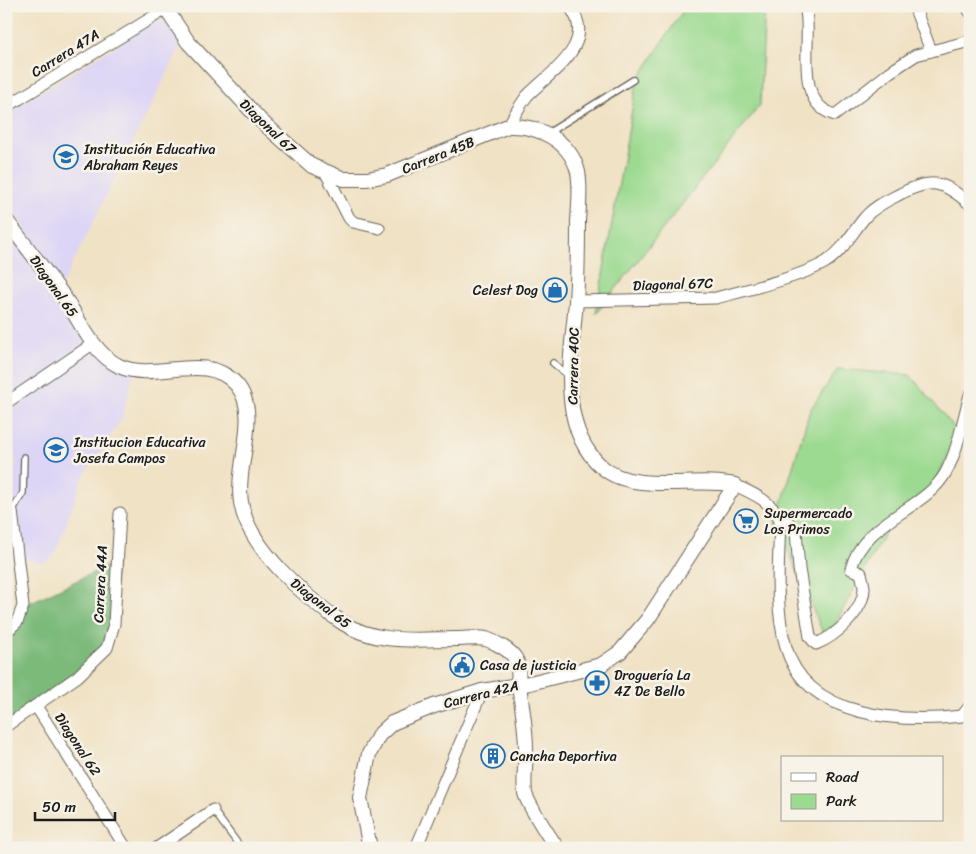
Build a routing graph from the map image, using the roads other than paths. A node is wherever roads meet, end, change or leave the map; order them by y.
1 (569, 6) edge
2 (805, 6) edge
3 (914, 6) edge
4 (165, 7) edge
5 (967, 7) edge
6 (970, 12) edge
7 (970, 41) edge
8 (932, 51) junction
9 (633, 80) dead end
10 (6, 106) edge
11 (508, 126) junction
12 (548, 133) junction
13 (326, 173) junction
14 (970, 204) edge
15 (6, 220) edge
16 (379, 228) dead end
17 (576, 300) junction
18 (94, 343) junction
19 (553, 363) dead end
20 (571, 377) junction
21 (970, 395) edge
22 (6, 403) edge
23 (24, 457) dead end
24 (735, 486) junction
25 (9, 513) edge
26 (120, 513) dead end
27 (780, 519) junction
28 (6, 632) edge
29 (518, 683) junction
30 (482, 691) junction
31 (36, 706) junction
32 (970, 706) edge
33 (6, 726) edge
34 (213, 810) joint
35 (126, 848) edge
36 (157, 848) edge
37 (241, 848) edge
38 (370, 848) edge
39 (416, 848) edge
40 (557, 848) edge

1 - 11 street
2 - 8 street
3 - 8 street
4 - 10 street, Carrera 47A
4 - 13 street, Diagonal 67
5 - 6 street
7 - 8 street
9 - 12 lane
11 - 12 street, Carrera 45B
11 - 13 street, Carrera 45B
12 - 17 street, Carrera 40C
13 - 16 street, Diagonal 67
14 - 17 street, Diagonal 67C
15 - 18 street, Diagonal 65
17 - 20 street, Carrera 40C
18 - 22 street
18 - 29 street, Diagonal 65
19 - 20 lane
20 - 24 street, Carrera 40C
21 - 27 street, Carrera 40C
23 - 25 lane
24 - 27 street, Carrera 40C
24 - 29 street, Carrera 42A
25 - 28 street
26 - 31 street, Carrera 44A
27 - 32 street
29 - 30 street, Carrera 42A
29 - 40 street, Diagonal 65
30 - 38 street, Carrera 42A
30 - 39 street
31 - 33 street, Carrera 44A
31 - 35 street, Diagonal 62
34 - 36 street
34 - 37 lane

